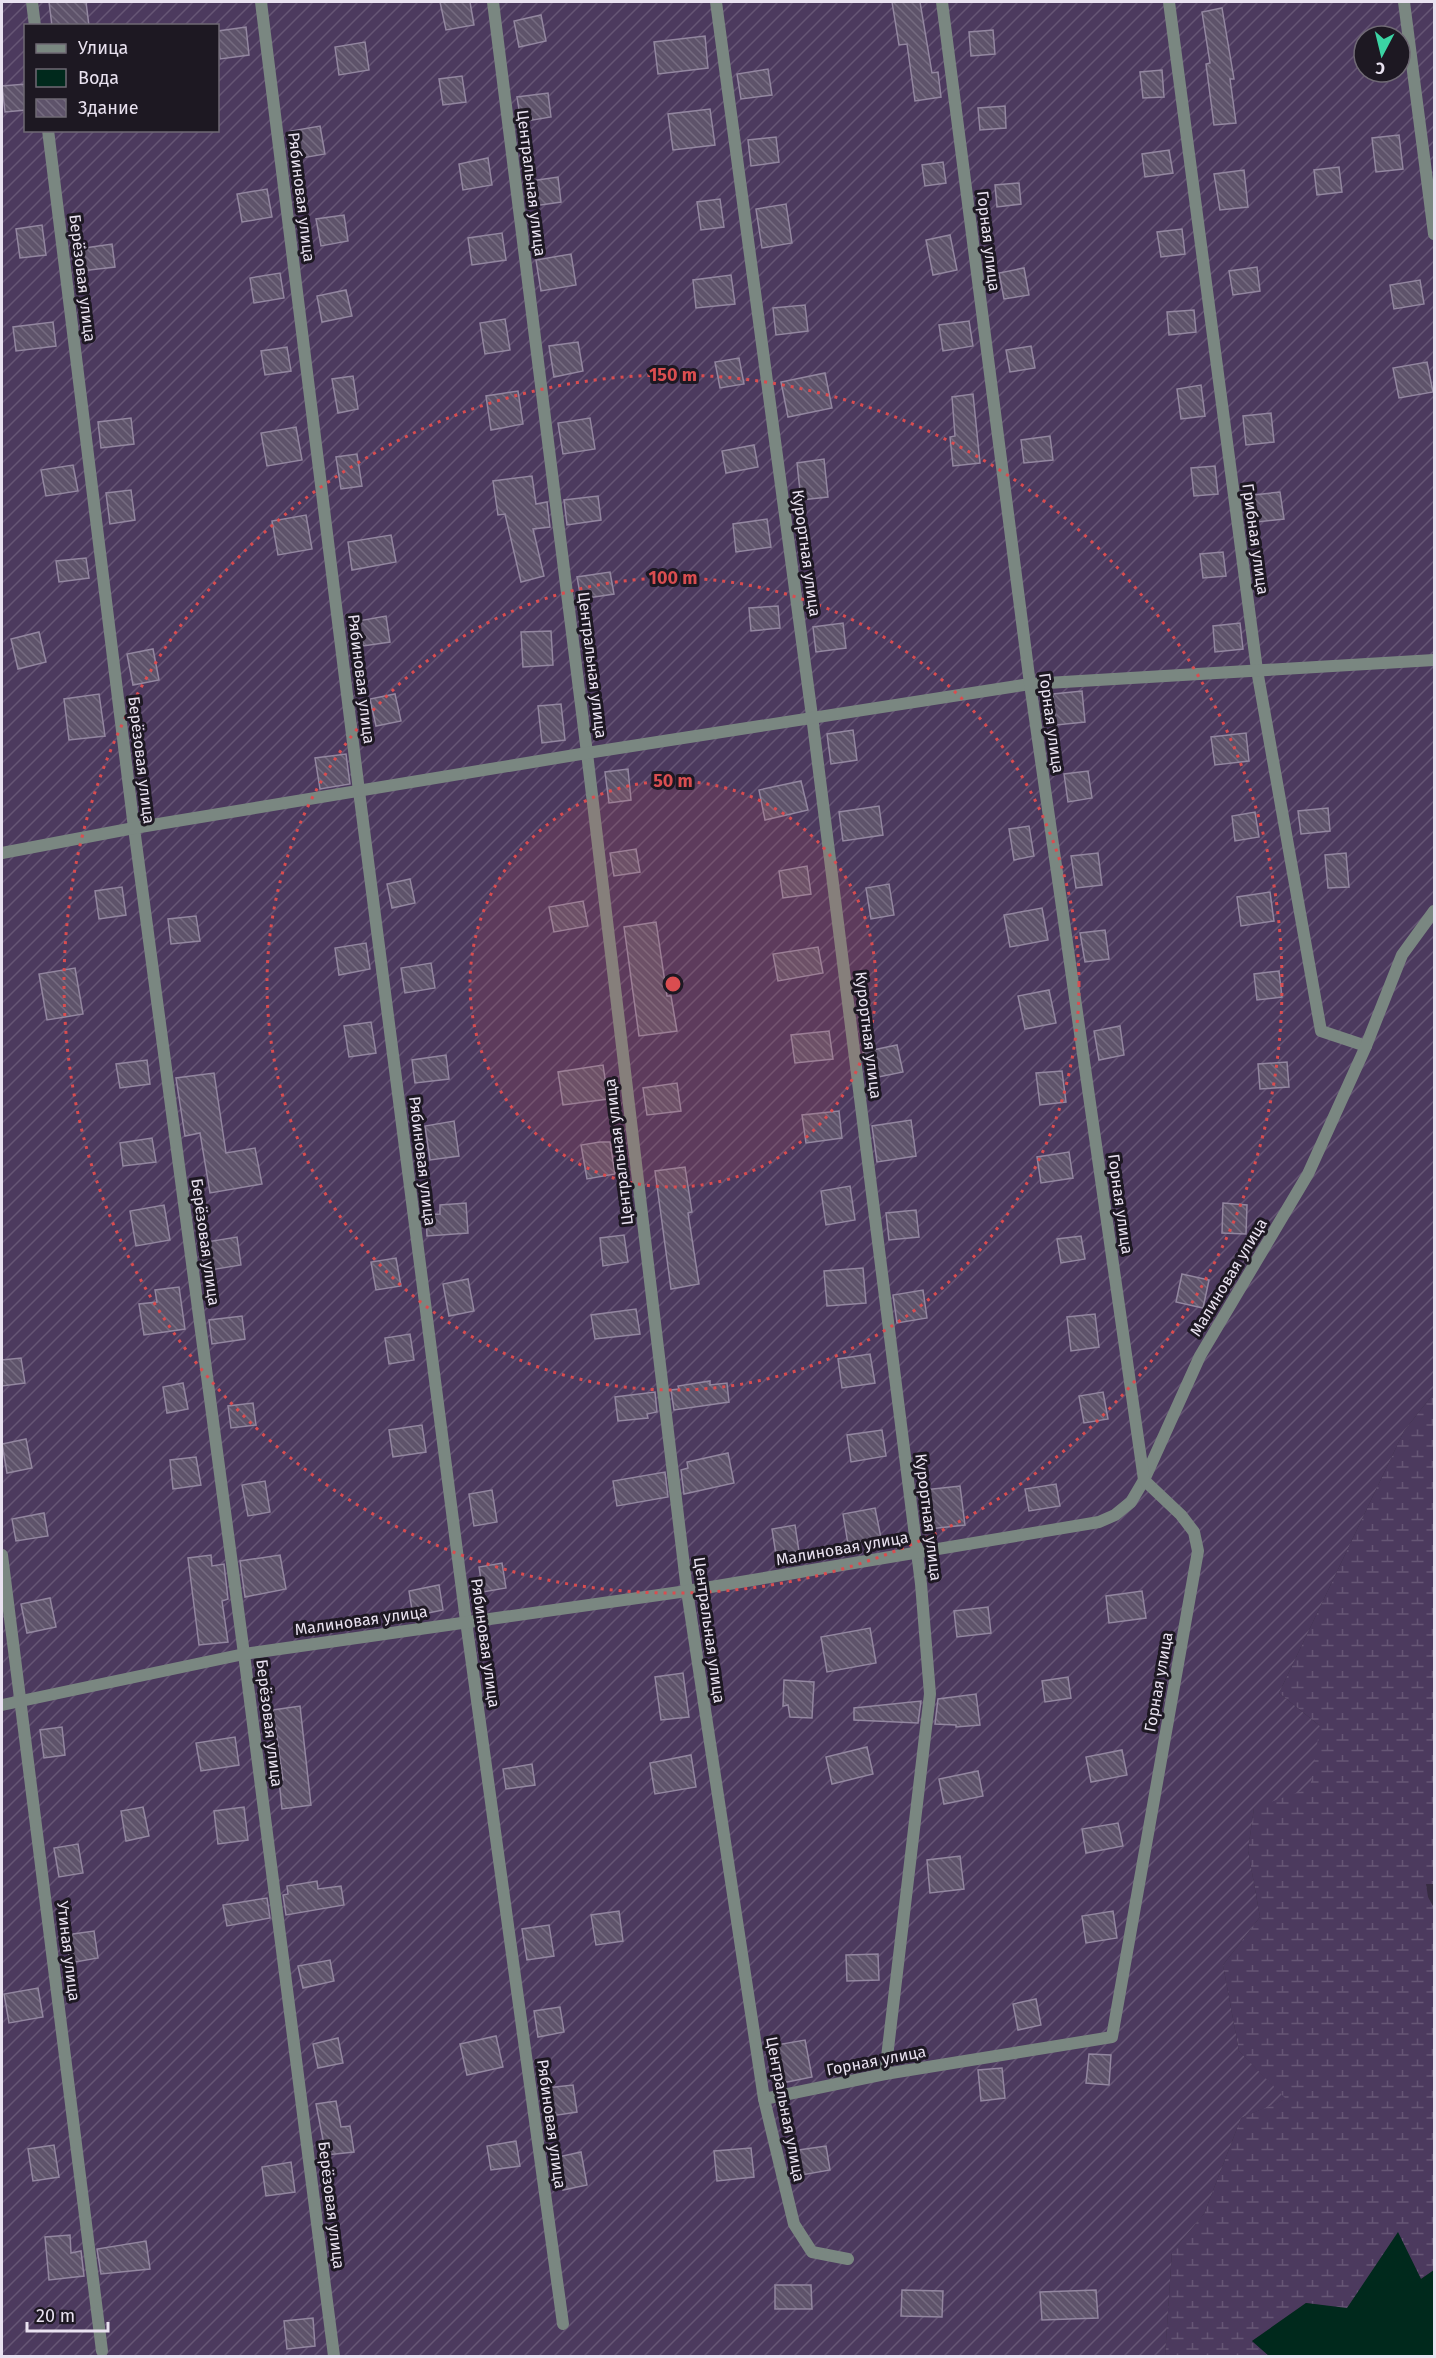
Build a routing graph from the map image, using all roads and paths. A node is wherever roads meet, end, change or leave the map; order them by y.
1 (32, 2) edge
2 (261, 2) edge
3 (493, 2) edge
4 (716, 2) edge
5 (942, 2) edge
6 (1169, 2) edge
7 (1404, 2) edge
8 (35, 24) edge
9 (48, 132) edge
10 (1434, 234) edge
11 (1434, 660) edge
12 (1257, 670) junction
13 (1030, 684) junction
14 (812, 716) junction
15 (587, 753) junction
16 (359, 791) junction
17 (134, 828) junction
18 (2, 854) edge
19 (1434, 910) edge
20 (1366, 1046) junction
21 (1144, 1480) junction
22 (917, 1552) junction
23 (2, 1555) edge
24 (687, 1591) junction
25 (466, 1621) junction
26 (244, 1654) junction
27 (21, 1702) junction
28 (2, 1705) edge
29 (885, 2074) junction
30 (764, 2099) junction
31 (848, 2259) dead end
32 (563, 2324) dead end
33 (102, 2351) dead end
34 (334, 2356) edge

1 - 8 street
2 - 16 street, Рябиновая улица
3 - 15 street, Центральная улица
4 - 14 street, Курортная улица
5 - 13 street, Горная улица
6 - 12 street, Грибная улица
7 - 10 street
9 - 17 street, Берёзовая улица
11 - 12 street
12 - 13 street
12 - 20 street, Грибная улица
13 - 14 street
13 - 21 street, Горная улица
14 - 15 street
14 - 22 street, Курортная улица
15 - 16 street
15 - 24 street, Центральная улица
16 - 17 street
16 - 25 street, Рябиновая улица
17 - 18 street
17 - 26 street, Берёзовая улица
19 - 20 street, Малиновая улица
20 - 21 street, Малиновая улица
21 - 22 street, Малиновая улица
21 - 29 street, Горная улица
22 - 24 street, Малиновая улица
22 - 29 street, Курортная улица
23 - 27 street, Утиная улица
24 - 25 street, Малиновая улица
24 - 30 street, Центральная улица
25 - 26 street, Малиновая улица
25 - 32 street, Рябиновая улица
26 - 27 street, Малиновая улица
26 - 34 street, Берёзовая улица
27 - 28 street, Малиновая улица
27 - 33 street, Утиная улица
29 - 30 street, Горная улица
30 - 31 street, Центральная улица

